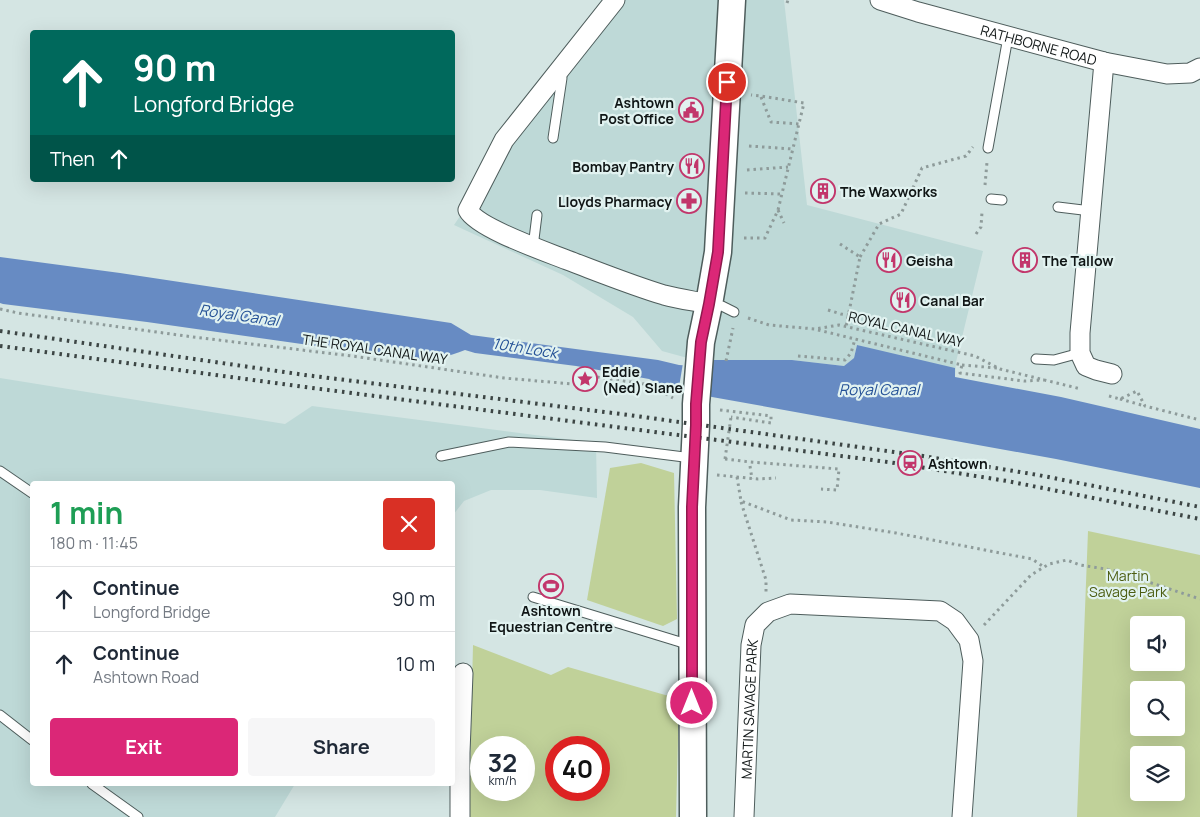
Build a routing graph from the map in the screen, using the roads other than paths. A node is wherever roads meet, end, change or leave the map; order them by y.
1 (732, 0) edge
2 (880, 0) edge
3 (611, 4) edge
4 (1008, 37) junction
5 (1104, 62) junction
6 (558, 71) junction
7 (1197, 73) edge
8 (553, 138) dead end
9 (988, 148) road end
10 (991, 199) dead end
11 (1002, 200) dead end
12 (1058, 207) dead end
13 (1091, 211) junction
14 (537, 215) dead end
15 (533, 247) junction
16 (709, 304) junction
17 (734, 312) road end
18 (1080, 353) junction
19 (1036, 359) dead end
20 (1112, 374) dead end
21 (441, 456) dead end
22 (694, 467) junction
23 (0, 472) edge
24 (30, 492) edge
25 (533, 597) dead end
26 (692, 646) junction
27 (463, 674) dead end
28 (0, 715) edge
29 (30, 738) edge
30 (456, 752) edge
31 (95, 786) edge
32 (138, 817) edge
33 (460, 817) edge
34 (693, 817) edge
35 (744, 817) edge
36 (962, 817) edge

1 - 16 street
2 - 4 street, RATHBORNE ROAD
3 - 6 street
4 - 5 street, RATHBORNE ROAD
4 - 9 lane
5 - 7 street, RATHBORNE ROAD
5 - 13 street
6 - 8 lane
6 - 15 street
10 - 11 lane
12 - 13 lane
13 - 18 street
14 - 15 lane
15 - 16 street
16 - 17 lane
16 - 22 street
18 - 19 lane
18 - 20 street
21 - 22 lane
22 - 26 street
23 - 24 lane
25 - 26 lane
26 - 34 street
27 - 30 street
28 - 29 lane
30 - 33 street
31 - 32 lane
35 - 36 street, MARTIN SAVAGE PARK

